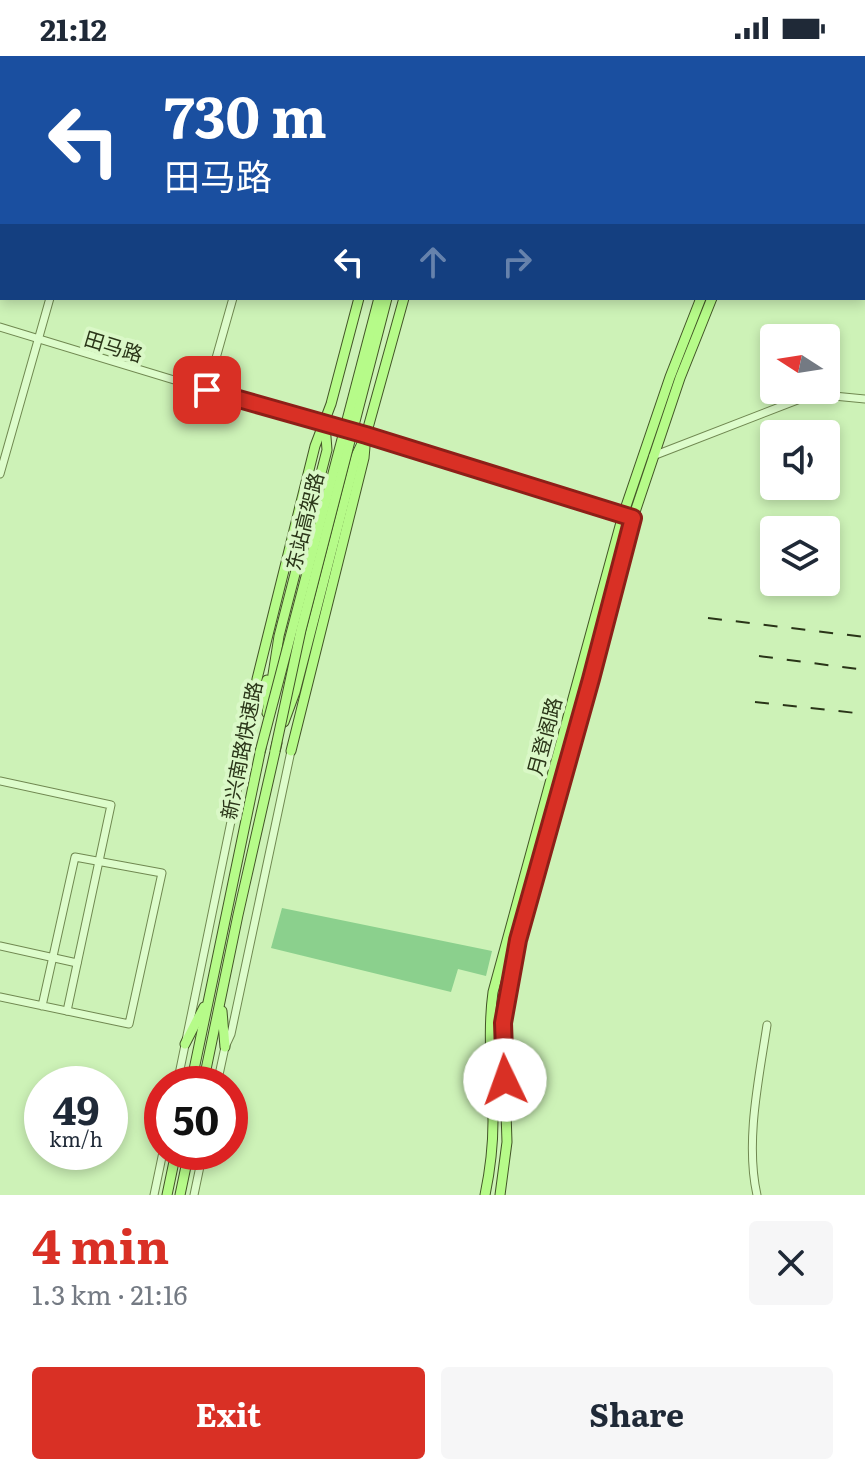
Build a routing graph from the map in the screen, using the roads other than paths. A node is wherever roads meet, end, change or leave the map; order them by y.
1 (49, 300) edge
2 (232, 300) edge
3 (358, 300) edge
4 (378, 300) edge
5 (386, 300) edge
6 (403, 300) edge
7 (700, 300) edge
8 (711, 300) edge
9 (0, 327) edge
10 (39, 339) junction
11 (207, 390) junction
12 (865, 399) edge
13 (325, 424) junction
14 (366, 435) junction
15 (653, 456) junction
16 (0, 474) edge
17 (628, 516) junction
18 (279, 636) junction
19 (295, 692) junction
20 (250, 729) junction
21 (275, 751) junction
22 (291, 751) junction
23 (260, 752) junction
24 (0, 781) edge
25 (99, 862) junction
26 (0, 946) edge
27 (53, 958) junction
28 (77, 963) junction
29 (0, 997) edge
30 (208, 997) junction
31 (221, 997) junction
32 (42, 1006) junction
33 (67, 1011) junction
34 (767, 1025) dead end
35 (185, 1044) junction
36 (225, 1047) junction
37 (181, 1066) edge
38 (195, 1066) edge
39 (207, 1066) edge
40 (221, 1066) edge
41 (159, 1170) edge
42 (172, 1170) edge
43 (185, 1170) edge
44 (199, 1170) edge
45 (154, 1195) edge
46 (167, 1195) edge
47 (180, 1195) edge
48 (194, 1195) edge
49 (485, 1195) edge
50 (500, 1195) edge
51 (757, 1195) edge

1 - 10 street
2 - 11 street
3 - 13 main road
4 - 23 main road, 东站高架路, bridge
5 - 21 main road, 东站高架路, bridge
6 - 14 main road
7 - 17 main road, 月登阁路
8 - 15 main road, 月登阁路
9 - 10 street, 田马路
10 - 11 street, 田马路
10 - 16 street
11 - 13 street, 田马路
12 - 15 street
13 - 14 street, 田马路
13 - 18 main road, 新兴南路快速路
13 - 20 main road
14 - 17 street, 田马路
14 - 19 main road, 新兴南路快速路
14 - 22 main road
15 - 17 main road, 月登阁路
17 - 49 main road, 月登阁路
17 - 50 main road, 月登阁路
18 - 20 main road
18 - 23 main road, 新兴南路快速路
19 - 21 main road, 新兴南路快速路
19 - 22 main road
20 - 35 street
21 - 31 main road, 新兴南路快速路
22 - 36 street
23 - 30 main road, 新兴南路快速路
24 - 25 street
25 - 27 street
25 - 28 street
25 - 33 street
26 - 27 street
27 - 28 street
27 - 32 street
28 - 33 street
29 - 32 street
30 - 35 main road
30 - 38 main road, 新兴南路快速路
31 - 36 main road
31 - 39 main road, 新兴南路快速路
32 - 33 street
34 - 51 street
35 - 37 street
36 - 40 street
41 - 45 street
42 - 46 main road
43 - 47 main road
44 - 48 street

